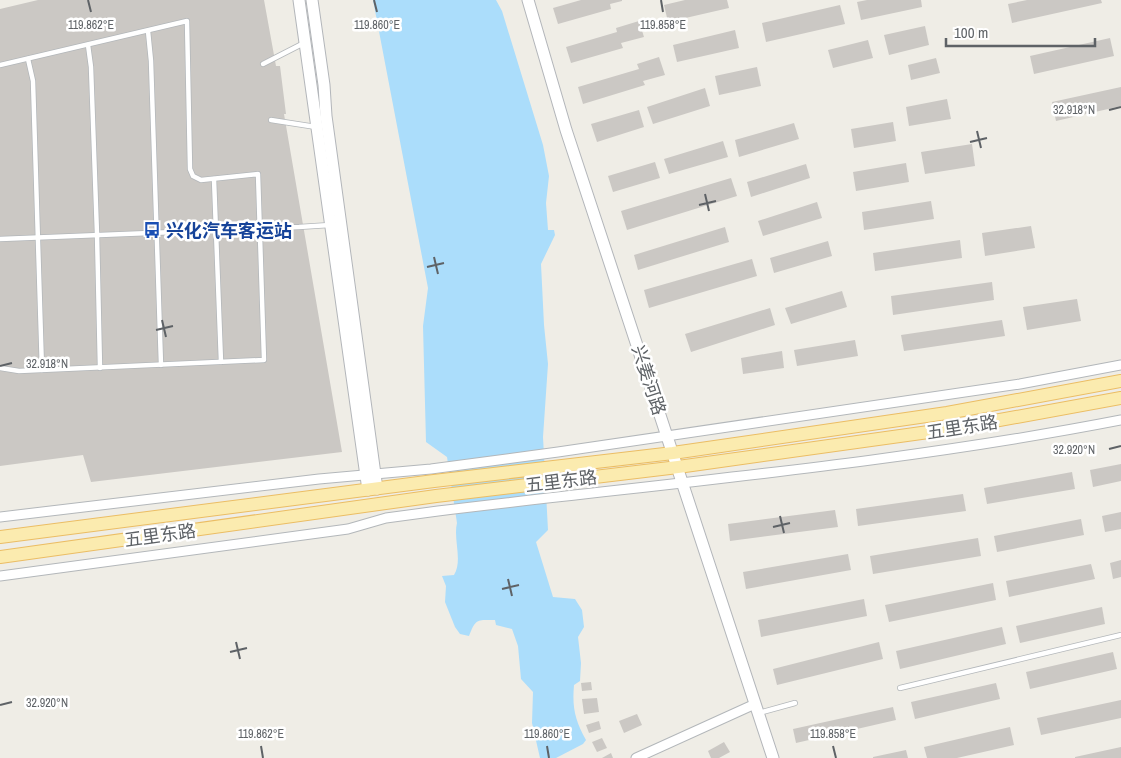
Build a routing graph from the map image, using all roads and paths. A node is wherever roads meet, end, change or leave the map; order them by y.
1 (299, 0) edge
2 (312, 0) edge
3 (528, 0) edge
4 (148, 30) junction
5 (305, 42) junction
6 (88, 45) junction
7 (28, 59) junction
8 (263, 64) dead end
9 (0, 65) edge
10 (271, 120) dead end
11 (316, 127) junction
12 (214, 178) junction
13 (335, 224) junction
14 (260, 229) junction
15 (216, 230) junction
16 (157, 232) junction
17 (97, 234) junction
18 (38, 238) junction
19 (0, 239) edge
20 (221, 362) junction
21 (161, 365) junction
22 (1121, 365) edge
23 (0, 368) edge
24 (100, 368) junction
25 (42, 370) junction
26 (1121, 382) edge
27 (1121, 398) edge
28 (1121, 420) edge
29 (668, 436) junction
30 (673, 453) junction
31 (558, 459) junction
32 (678, 466) junction
33 (370, 474) junction
34 (432, 475) junction
35 (683, 482) junction
36 (372, 490) junction
37 (0, 517) edge
38 (0, 537) edge
39 (0, 557) edge
40 (0, 576) edge
41 (1121, 635) edge
42 (900, 688) dead end
43 (795, 703) dead end
44 (757, 708) junction
45 (636, 758) edge
46 (773, 758) edge

1 - 5 street
2 - 13 street
3 - 29 street, 兴姜河路
4 - 6 lane
4 - 12 lane
4 - 16 lane
5 - 8 lane
5 - 11 street
6 - 7 lane
6 - 17 lane
7 - 9 lane
7 - 18 lane
10 - 11 lane
11 - 13 street
12 - 14 lane
12 - 15 lane
13 - 14 lane
13 - 33 street
14 - 15 lane
14 - 20 lane
15 - 16 lane
15 - 20 lane
16 - 17 lane
16 - 21 lane
17 - 18 lane
17 - 24 lane
18 - 19 lane
18 - 25 lane
20 - 21 lane
21 - 24 lane
22 - 29 street
23 - 25 lane
24 - 25 lane
26 - 30 main road, 五里东路
27 - 32 main road, 五里东路
28 - 35 street
29 - 30 street, 兴姜河路
29 - 31 street
30 - 31 main road, 五里东路
30 - 32 street, 兴姜河路
31 - 34 main road, 五里东路
32 - 35 street, 兴姜河路
32 - 39 main road, 五里东路
33 - 34 street
33 - 36 street
33 - 37 street
34 - 36 main road, 五里东路
35 - 40 street
35 - 44 street, 兴姜河路
36 - 38 main road, 五里东路
41 - 42 lane
43 - 44 lane
44 - 45 street
44 - 46 street, 兴姜河路

